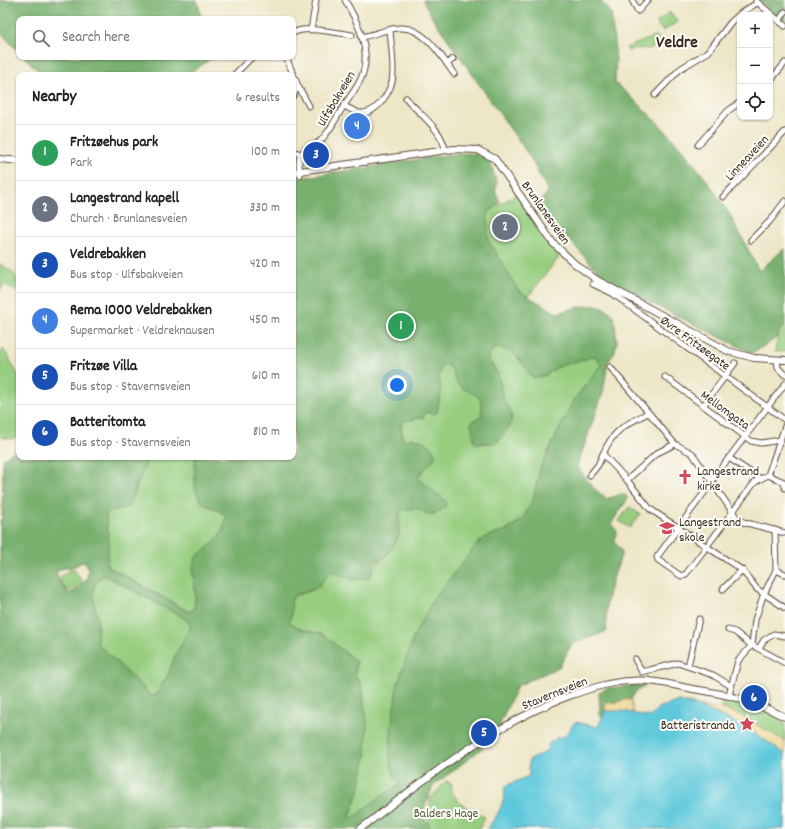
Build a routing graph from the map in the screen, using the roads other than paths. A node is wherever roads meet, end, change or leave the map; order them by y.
1 (316, 0) edge
2 (345, 0) edge
3 (632, 0) edge
4 (648, 0) edge
5 (756, 1) edge
6 (785, 12) edge
7 (779, 21) junction
8 (785, 26) edge
9 (311, 30) junction
10 (390, 30) junction
11 (296, 32) edge
12 (352, 35) dead end
13 (362, 37) junction
14 (453, 59) dead end
15 (249, 60) edge
16 (287, 60) edge
17 (785, 63) edge
18 (447, 64) junction
19 (237, 72) edge
20 (292, 72) edge
21 (454, 74) dead end
22 (773, 77) edge
23 (296, 81) edge
24 (298, 86) junction
25 (296, 90) edge
26 (655, 95) dead end
27 (406, 98) dead end
28 (737, 105) edge
29 (309, 106) dead end
30 (344, 106) junction
31 (785, 132) edge
32 (698, 144) dead end
33 (445, 150) junction
34 (296, 152) edge
35 (301, 154) junction
36 (0, 159) edge
37 (16, 161) edge
38 (297, 172) edge
39 (723, 197) dead end
40 (785, 201) edge
41 (751, 240) dead end
42 (593, 284) dead end
43 (778, 360) junction
44 (785, 360) edge
45 (735, 362) dead end
46 (610, 367) dead end
47 (785, 375) edge
48 (724, 376) junction
49 (665, 377) dead end
50 (785, 384) edge
51 (703, 406) junction
52 (767, 406) junction
53 (648, 413) junction
54 (785, 420) edge
55 (785, 426) edge
56 (744, 436) junction
57 (780, 440) junction
58 (675, 444) junction
59 (603, 454) junction
60 (729, 458) junction
61 (590, 475) dead end
62 (768, 475) junction
63 (759, 478) junction
64 (627, 480) junction
65 (712, 481) junction
66 (785, 488) edge
67 (732, 512) junction
68 (678, 528) junction
69 (775, 530) junction
70 (785, 533) edge
71 (706, 547) junction
72 (742, 570) junction
73 (776, 570) junction
74 (785, 574) edge
75 (722, 589) dead end
76 (764, 594) junction
77 (785, 608) edge
78 (699, 619) dead end
79 (728, 630) dead end
80 (785, 636) edge
81 (752, 645) junction
82 (759, 648) junction
83 (635, 659) dead end
84 (785, 663) edge
85 (688, 666) junction
86 (731, 686) junction
87 (729, 695) junction
88 (785, 717) edge
89 (360, 829) edge

1 - 9 street
2 - 13 street, Ulfsbakveien
3 - 4 street
5 - 7 street
5 - 26 street
6 - 7 street
7 - 8 street
9 - 11 street
9 - 12 street
10 - 13 street
10 - 18 street
10 - 30 street
13 - 30 street, Ulfsbakveien
14 - 18 street
15 - 19 street
16 - 20 street
17 - 22 street
18 - 21 street
23 - 24 street
24 - 25 street
24 - 29 street
27 - 33 street
28 - 32 street
30 - 35 street, Ulfsbakveien
31 - 39 street, Linneaveien
33 - 38 main road, Brunlanesveien
33 - 43 main road, Brunlanesveien
34 - 35 street
35 - 38 street
36 - 37 main road
40 - 41 street
42 - 48 street, Øvre Fritzøegate
43 - 44 main road, Brunlanesveien
43 - 47 street
45 - 48 street
46 - 53 street
48 - 51 street
48 - 52 street, Øvre Fritzøegate
49 - 51 street, Mellomgata
50 - 52 street
51 - 56 street, Mellomgata
52 - 54 street, Øvre Fritzøegate
52 - 56 street
53 - 58 street
53 - 59 street
55 - 57 street
56 - 57 street, Mellomgata
56 - 60 street
57 - 62 street
58 - 64 street
58 - 65 street
59 - 61 street
59 - 64 street
60 - 63 street
60 - 65 street
62 - 63 street
62 - 66 street
63 - 67 street
64 - 68 street
65 - 67 street
65 - 68 street
67 - 69 street
67 - 71 street
68 - 71 street
68 - 71 street
69 - 70 street
69 - 73 street
71 - 72 street
72 - 75 street
72 - 76 street
73 - 74 street
73 - 76 street
76 - 77 street
76 - 81 street
78 - 85 street
79 - 81 street
80 - 82 street
81 - 82 street
81 - 86 street
82 - 84 street
83 - 85 street
85 - 86 street
86 - 87 street
87 - 88 main road, Stavernsveien
87 - 89 main road, Stavernsveien

